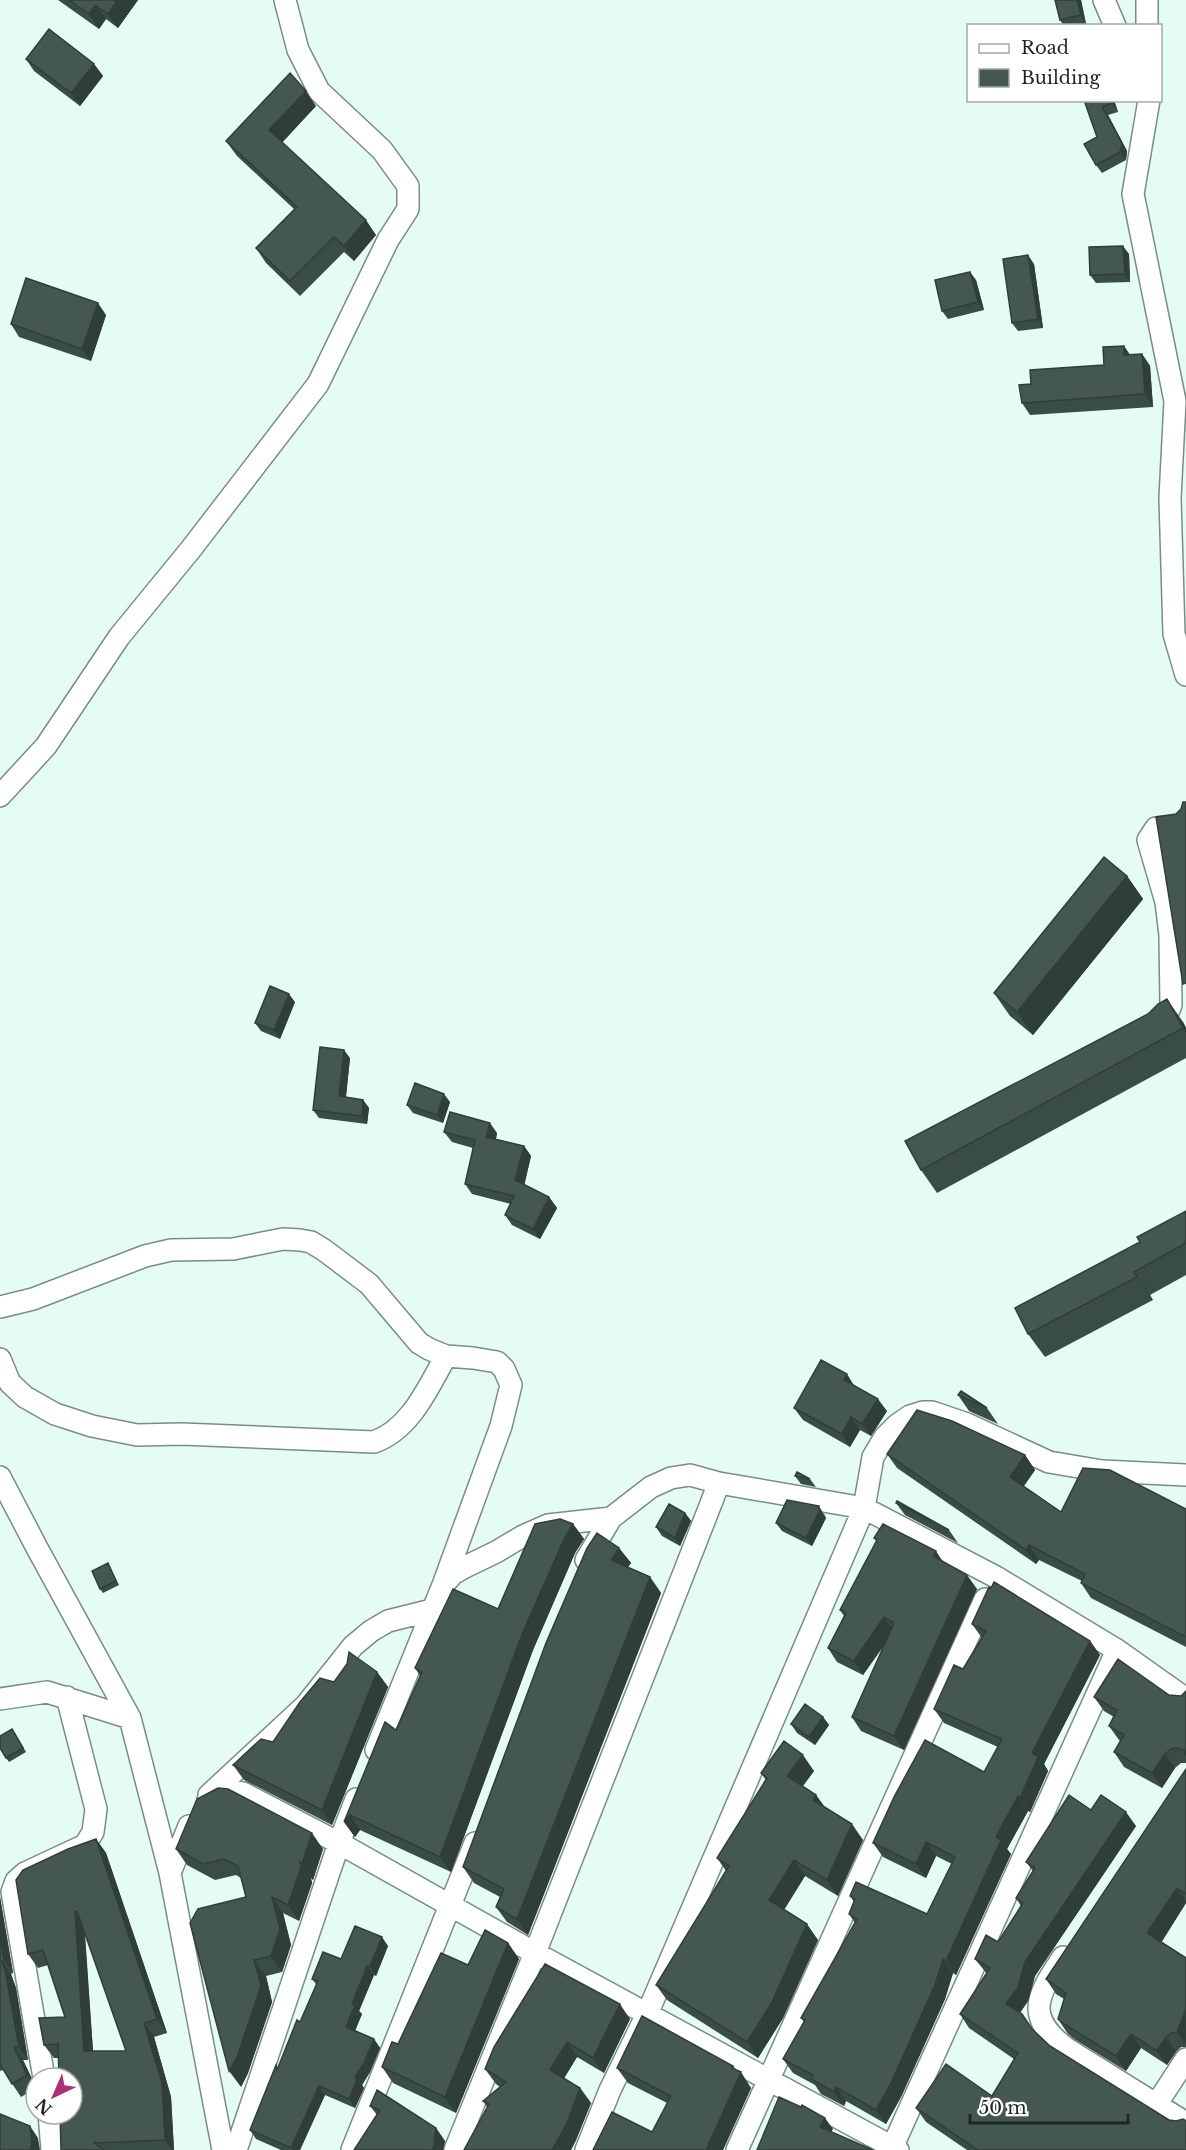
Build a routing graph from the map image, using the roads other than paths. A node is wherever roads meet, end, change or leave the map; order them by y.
1 (285, 0) edge
2 (1104, 0) edge
3 (1147, 0) edge
4 (1114, 24) edge
5 (1147, 24) edge
6 (1148, 102) edge
7 (1186, 675) edge
8 (0, 796) edge
9 (1186, 826) edge
10 (1137, 1037) edge
11 (0, 1307) edge
12 (446, 1356) junction
13 (0, 1359) edge
14 (1186, 1475) edge
15 (0, 1477) edge
16 (719, 1483) junction
17 (864, 1508) junction
18 (611, 1518) junction
19 (996, 1577) junction
20 (578, 1580) edge
21 (443, 1585) junction
22 (432, 1610) junction
23 (1117, 1650) junction
24 (67, 1697) junction
25 (1186, 1699) edge
26 (0, 1700) edge
27 (130, 1718) junction
28 (198, 1806) junction
29 (480, 1829) edge
30 (339, 1843) junction
31 (170, 1873) junction
32 (452, 1905) junction
33 (1073, 1943) edge
34 (535, 1953) junction
35 (648, 2012) junction
36 (1186, 2059) edge
37 (42, 2066) edge
38 (768, 2080) junction
39 (1156, 2105) junction
40 (1186, 2123) edge
41 (51, 2126) edge
42 (893, 2149) edge
43 (52, 2150) edge
44 (223, 2150) edge
45 (236, 2150) edge
46 (352, 2150) edge
47 (455, 2150) edge
48 (586, 2150) edge
49 (737, 2150) edge

1 - 8 street
2 - 4 street
3 - 5 street
6 - 7 street
9 - 10 street
11 - 12 street
12 - 13 street
12 - 21 street
14 - 17 street
15 - 27 street
16 - 17 street
16 - 18 street
16 - 34 street
17 - 19 street
17 - 35 street
18 - 20 street
18 - 21 street
19 - 23 street
19 - 38 street
21 - 22 street
22 - 28 street
22 - 30 street
23 - 25 street
23 - 42 street
24 - 26 street
24 - 27 street
24 - 37 street
27 - 31 street
28 - 30 street
28 - 31 street
29 - 32 street
30 - 32 street
30 - 45 street
31 - 44 street
32 - 34 street
32 - 46 street
33 - 39 street
34 - 35 street
34 - 47 street
35 - 38 street
35 - 48 street
36 - 39 street
38 - 42 street
38 - 49 street
39 - 40 street
41 - 43 street

